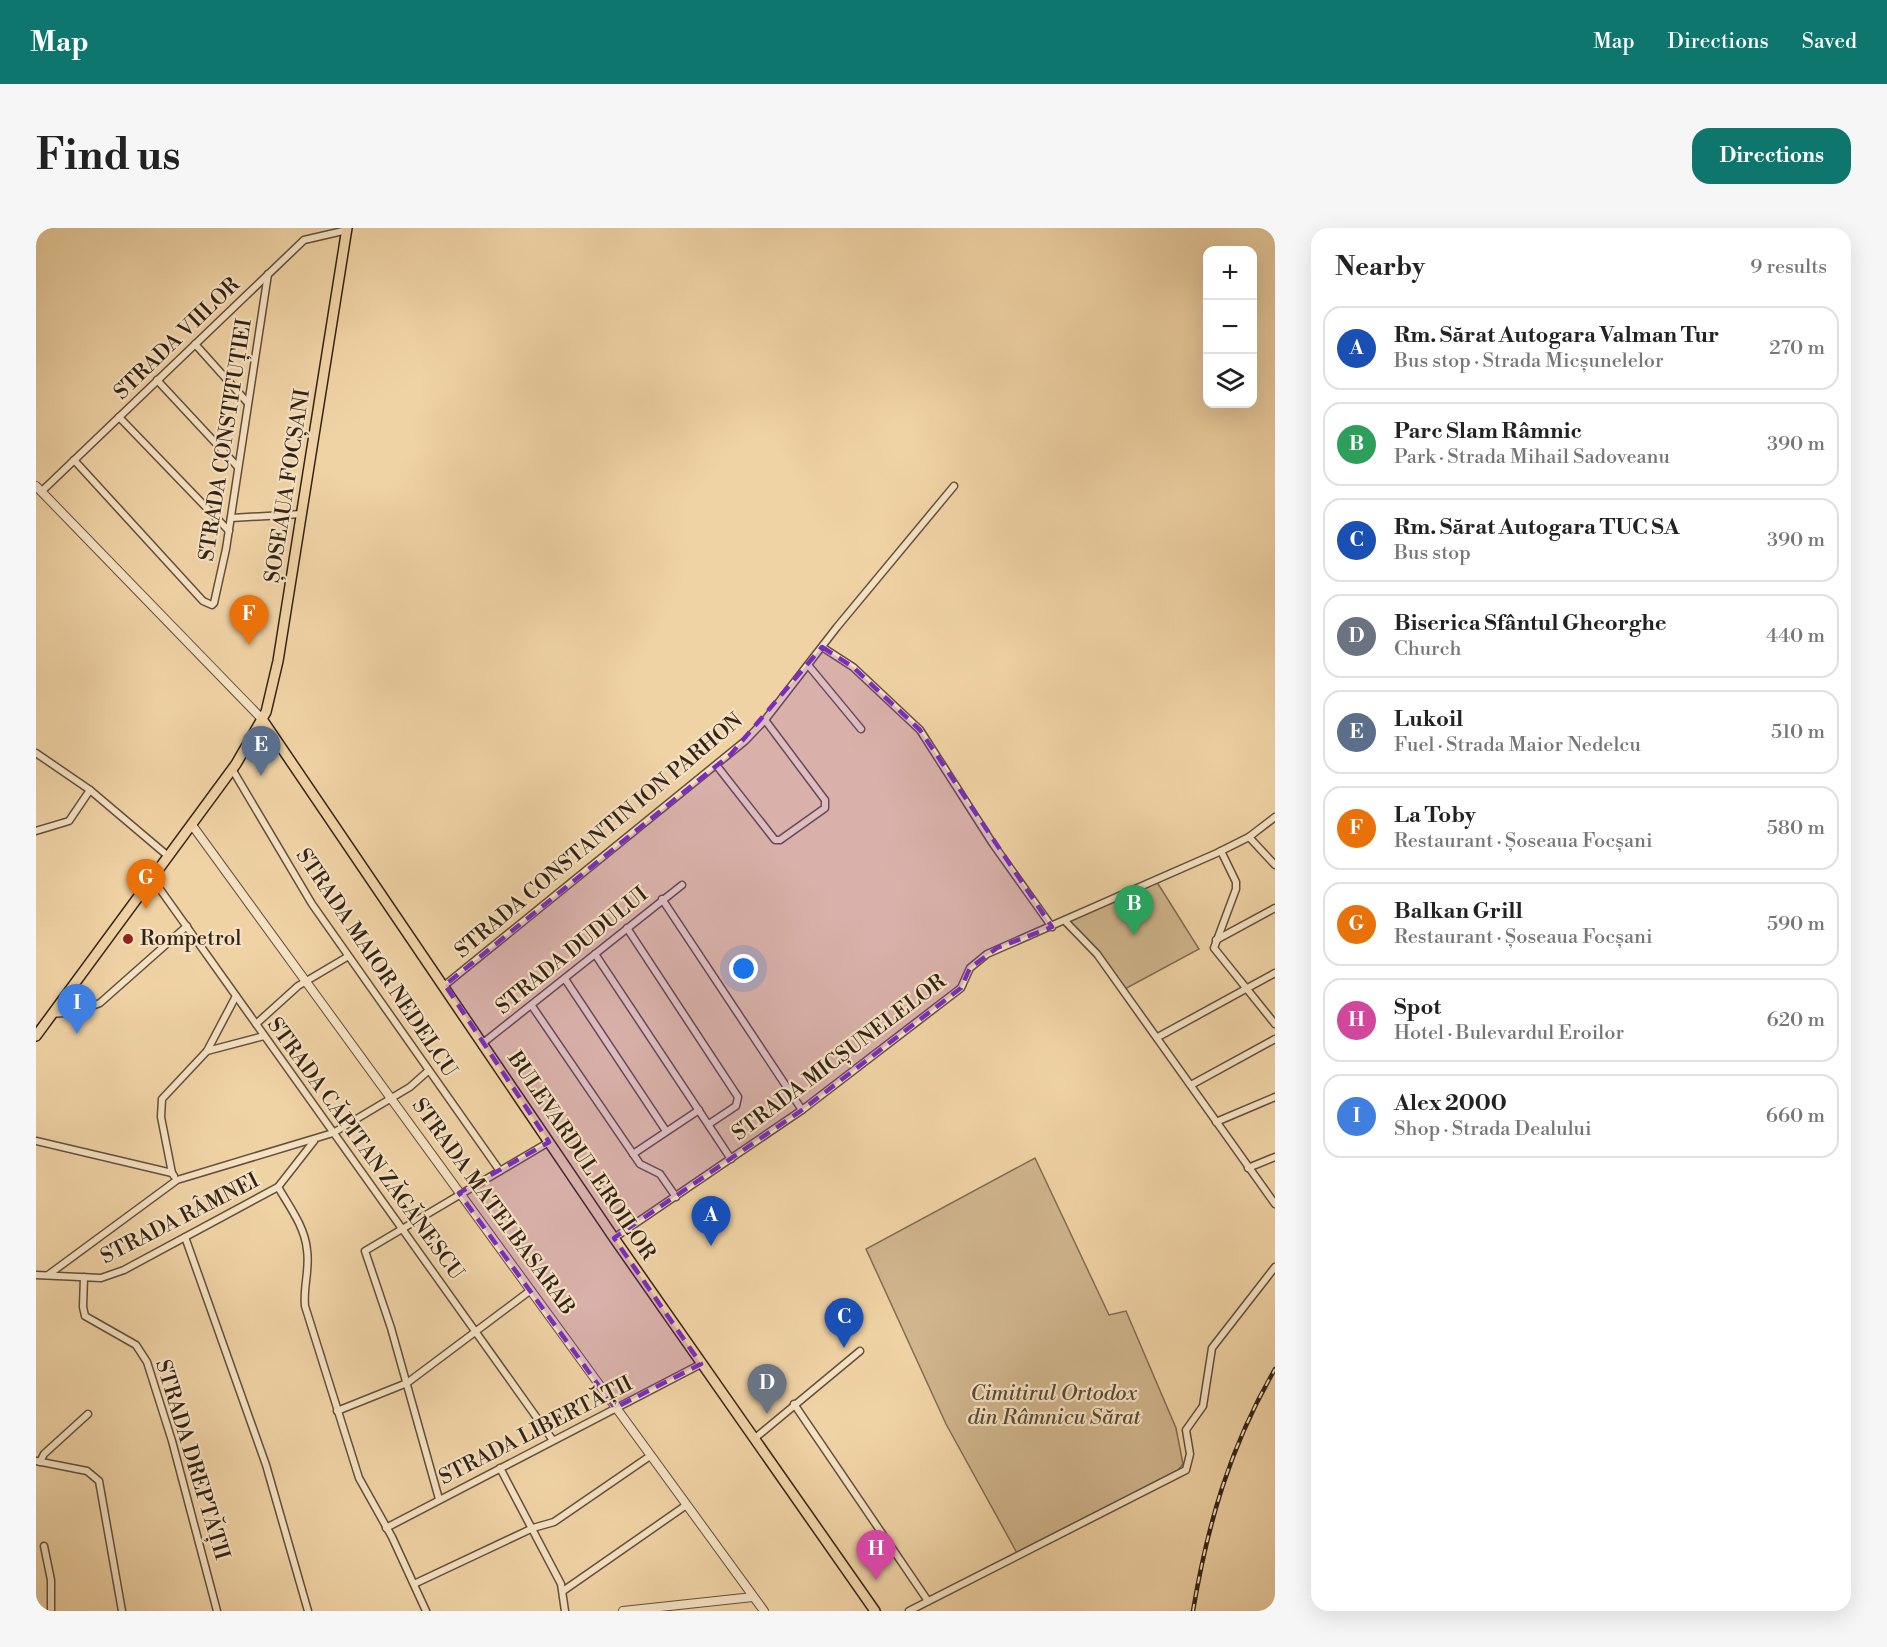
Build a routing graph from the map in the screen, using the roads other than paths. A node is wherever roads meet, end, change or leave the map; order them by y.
1 (347, 229) edge
2 (268, 274) junction
3 (195, 345) junction
4 (158, 380) junction
5 (247, 402) junction
6 (119, 417) junction
7 (74, 460) junction
8 (237, 466) junction
9 (954, 486) dead end
10 (39, 488) edge
11 (303, 514) junction
12 (231, 518) junction
13 (230, 531) junction
14 (822, 647) junction
15 (808, 665) junction
16 (262, 719) junction
17 (765, 720) junction
18 (861, 729) dead end
19 (36, 753) edge
20 (717, 766) junction
21 (232, 769) junction
22 (90, 790) junction
23 (1275, 817) edge
24 (192, 825) junction
25 (36, 831) edge
26 (1248, 837) junction
27 (1221, 851) junction
28 (168, 856) junction
29 (1275, 865) edge
30 (152, 878) junction
31 (682, 885) dead end
32 (662, 899) junction
33 (1275, 908) edge
34 (1065, 921) junction
35 (187, 926) junction
36 (1052, 927) junction
37 (627, 928) junction
38 (1215, 940) junction
39 (595, 954) junction
40 (347, 957) junction
41 (1275, 973) edge
42 (565, 979) junction
43 (304, 981) junction
44 (445, 985) junction
45 (1247, 988) junction
46 (236, 996) junction
47 (532, 1006) junction
48 (51, 1014) junction
49 (256, 1024) junction
50 (1275, 1024) edge
51 (36, 1036) edge
52 (264, 1036) junction
53 (1158, 1037) junction
54 (1275, 1039) edge
55 (483, 1043) junction
56 (207, 1051) junction
57 (428, 1071) junction
58 (1191, 1085) junction
59 (1275, 1097) edge
60 (391, 1098) junction
61 (699, 1110) junction
62 (802, 1110) junction
63 (1216, 1122) junction
64 (709, 1124) junction
65 (666, 1131) junction
66 (333, 1133) junction
67 (315, 1140) junction
68 (36, 1141) edge
69 (549, 1142) junction
70 (633, 1154) junction
71 (1275, 1157) edge
72 (731, 1159) junction
73 (1248, 1168) junction
74 (500, 1171) junction
75 (172, 1173) junction
76 (177, 1180) junction
77 (278, 1187) junction
78 (459, 1193) junction
79 (676, 1197) junction
80 (1275, 1204) edge
81 (399, 1228) junction
82 (185, 1237) junction
83 (615, 1238) junction
84 (1275, 1267) edge
85 (36, 1275) edge
86 (48, 1275) junction
87 (84, 1277) junction
88 (531, 1290) junction
89 (475, 1331) junction
90 (860, 1352) dead end
91 (701, 1364) junction
92 (407, 1383) junction
93 (794, 1404) junction
94 (615, 1408) junction
95 (337, 1411) junction
96 (88, 1414) dead end
97 (552, 1439) junction
98 (754, 1439) junction
99 (650, 1456) junction
100 (38, 1462) edge
101 (500, 1468) junction
102 (439, 1499) junction
103 (685, 1506) junction
104 (386, 1528) junction
105 (533, 1528) junction
106 (44, 1546) dead end
107 (414, 1584) junction
108 (563, 1591) junction
109 (753, 1597) junction
110 (928, 1601) junction
111 (51, 1611) edge
112 (122, 1611) edge
113 (217, 1611) edge
114 (308, 1611) edge
115 (426, 1611) edge
116 (565, 1611) edge
117 (623, 1611) edge
118 (764, 1611) edge
119 (874, 1611) edge
120 (909, 1611) edge

1 - 2 street, STRADA VIILOR
1 - 11 main road, ȘOSEAUA FOCȘANI
2 - 3 street, STRADA VIILOR
2 - 5 street, STRADA CONSTITUȚIEI
3 - 4 street, STRADA VIILOR
3 - 5 street
4 - 6 street, STRADA VIILOR
4 - 8 street
5 - 8 street, STRADA CONSTITUȚIEI
6 - 7 street, STRADA VIILOR
6 - 13 street
7 - 10 street, STRADA VIILOR
7 - 13 street, STRADA CONSTITUȚIEI
8 - 12 street, STRADA CONSTITUȚIEI
9 - 14 street, STRADA CONSTANTIN ION PARHON
10 - 16 street
11 - 12 street
11 - 16 main road, ȘOSEAUA FOCȘANI
12 - 13 street, STRADA CONSTITUȚIEI
14 - 15 street, STRADA CONSTANTIN ION PARHON
14 - 36 street
15 - 17 street, STRADA CONSTANTIN ION PARHON
15 - 18 street
16 - 21 main road, ȘOSEAUA FOCȘANI
16 - 44 main road, BULEVARDUL EROILOR
17 - 20 street, STRADA CONSTANTIN ION PARHON
17 - 20 street
19 - 22 street
20 - 44 street, STRADA CONSTANTIN ION PARHON
21 - 24 main road, ȘOSEAUA FOCȘANI
21 - 40 street, STRADA MAIOR NEDELCU
22 - 25 street
22 - 28 street
23 - 26 street, STRADA MICȘUNELELOR
24 - 28 main road, ȘOSEAUA FOCȘANI
24 - 43 street, STRADA MATEI BASARAB
26 - 27 street, STRADA MICȘUNELELOR
26 - 29 street
27 - 34 street, STRADA MICȘUNELELOR
27 - 38 street
28 - 30 main road, ȘOSEAUA FOCȘANI
30 - 35 street, STRADA CĂPITAN ZĂGĂNESCU
30 - 48 main road, ȘOSEAUA FOCȘANI
31 - 32 street, STRADA DUDULUI
32 - 37 street, STRADA DUDULUI
32 - 62 street
33 - 38 street
34 - 36 street, STRADA MICȘUNELELOR
34 - 53 street
35 - 46 street, STRADA CĂPITAN ZĂGĂNESCU
35 - 48 street
36 - 62 street, STRADA MICȘUNELELOR
37 - 39 street, STRADA DUDULUI
37 - 64 street
38 - 45 street
39 - 42 street, STRADA DUDULUI
39 - 61 street
40 - 43 street
40 - 57 street, STRADA MAIOR NEDELCU
41 - 45 street
42 - 47 street, STRADA DUDULUI
42 - 65 street
43 - 49 street
43 - 60 street, STRADA MATEI BASARAB
44 - 55 main road, BULEVARDUL EROILOR
45 - 50 street
45 - 53 street
46 - 49 street, STRADA CĂPITAN ZĂGĂNESCU
46 - 56 street
47 - 55 street, STRADA DUDULUI
47 - 70 street
48 - 51 main road, ȘOSEAUA FOCȘANI
49 - 52 street, STRADA CĂPITAN ZĂGĂNESCU
52 - 56 street
52 - 66 street, STRADA CĂPITAN ZĂGĂNESCU
53 - 58 street
54 - 58 street
55 - 69 main road, BULEVARDUL EROILOR
56 - 75 street
57 - 60 street
57 - 74 street, STRADA MAIOR NEDELCU
58 - 63 street
59 - 63 street
60 - 66 street
60 - 78 street, STRADA MATEI BASARAB
61 - 64 street
61 - 65 street
62 - 72 street, STRADA MICȘUNELELOR
63 - 73 street
64 - 72 street
65 - 70 street
66 - 67 street
66 - 81 street, STRADA CĂPITAN ZĂGĂNESCU
67 - 76 street
67 - 77 street, STRADA RÂMNEI
68 - 75 street
69 - 74 street
69 - 83 main road, BULEVARDUL EROILOR
70 - 79 street
71 - 73 street
72 - 79 street, STRADA MICȘUNELELOR
73 - 80 street
74 - 78 street
75 - 76 street
76 - 86 street
77 - 82 street, STRADA RÂMNEI
77 - 95 street
78 - 81 street
78 - 88 street, STRADA MATEI BASARAB
79 - 83 street, STRADA MICȘUNELELOR
81 - 89 street, STRADA CĂPITAN ZĂGĂNESCU
81 - 92 street
82 - 87 street, STRADA RÂMNEI
82 - 114 street
83 - 91 main road, BULEVARDUL EROILOR
84 - 110 street
85 - 86 street, STRADA RÂMNEI
86 - 87 street, STRADA RÂMNEI
87 - 113 street, STRADA DREPTĂȚII
88 - 89 street
88 - 94 street, STRADA MATEI BASARAB
89 - 92 street
89 - 97 street, STRADA CĂPITAN ZĂGĂNESCU
90 - 93 street
91 - 94 street, STRADA LIBERTĂȚII
91 - 98 main road, BULEVARDUL EROILOR
92 - 95 street
92 - 102 street
93 - 98 street
93 - 110 street
94 - 97 street, STRADA LIBERTĂȚII
94 - 99 street, STRADA MATEI BASARAB
95 - 104 street
96 - 100 street
97 - 101 street, STRADA LIBERTĂȚII
98 - 119 main road, BULEVARDUL EROILOR
99 - 103 street, STRADA MATEI BASARAB
99 - 105 street
100 - 112 street
101 - 102 street, STRADA LIBERTĂȚII
101 - 105 street
102 - 104 street, STRADA LIBERTĂȚII
103 - 108 street
103 - 109 street, STRADA MATEI BASARAB
104 - 107 street
105 - 107 street
105 - 108 street
106 - 111 street
107 - 115 street
108 - 116 street
109 - 117 street
109 - 118 street, STRADA MATEI BASARAB
110 - 120 street

